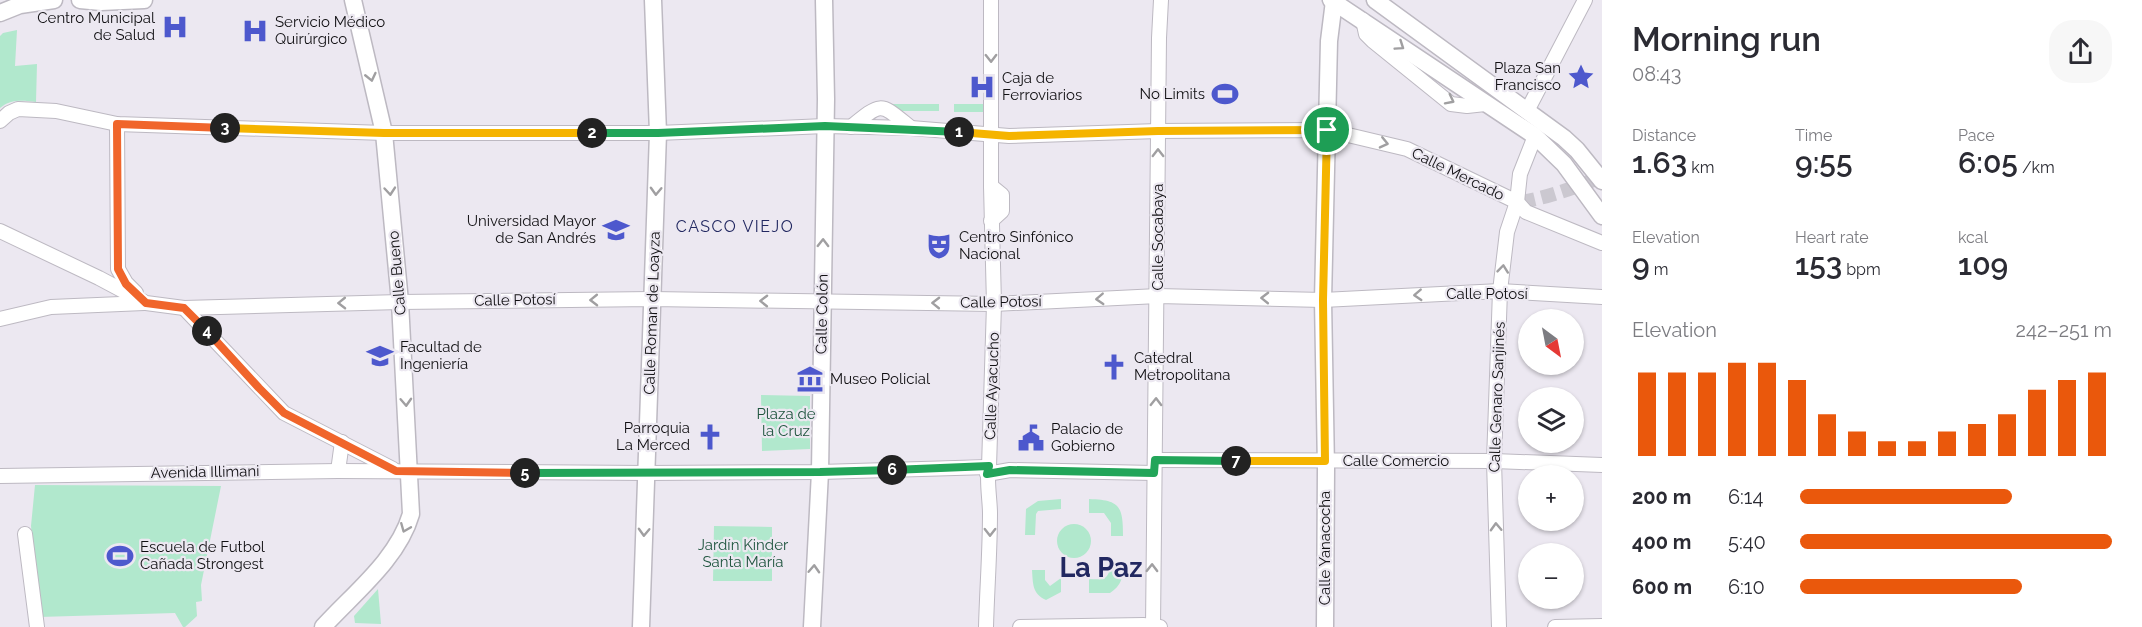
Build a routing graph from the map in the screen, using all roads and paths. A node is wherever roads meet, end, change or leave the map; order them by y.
1 (54, 0) edge
2 (80, 0) edge
3 (144, 0) edge
4 (353, 0) edge
5 (653, 0) edge
6 (824, 0) edge
7 (991, 0) edge
8 (1161, 0) edge
9 (1375, 0) edge
10 (1585, 0) edge
11 (1333, 1) edge
12 (10, 5) edge
13 (1527, 111) junction
14 (0, 121) edge
15 (117, 124) junction
16 (825, 126) junction
17 (851, 127) junction
18 (911, 129) junction
19 (1327, 130) junction
20 (1158, 131) junction
21 (384, 133) junction
22 (658, 133) junction
23 (991, 135) junction
24 (1534, 136) junction
25 (1602, 181) edge
26 (1519, 202) junction
27 (1602, 216) edge
28 (0, 231) edge
29 (1602, 243) edge
30 (1500, 291) junction
31 (1158, 296) junction
32 (1602, 297) edge
33 (652, 299) junction
34 (1323, 300) junction
35 (400, 302) junction
36 (823, 302) junction
37 (146, 303) junction
38 (994, 304) junction
39 (184, 308) junction
40 (0, 319) edge
41 (342, 442) junction
42 (1325, 461) junction
43 (1494, 461) junction
44 (1602, 465) edge
45 (1154, 467) junction
46 (988, 470) junction
47 (338, 471) junction
48 (403, 471) junction
49 (820, 472) junction
50 (646, 473) junction
51 (0, 476) edge
52 (25, 534) dead end
53 (1586, 622) edge
54 (1602, 626) edge
55 (37, 627) edge
56 (324, 627) edge
57 (641, 627) edge
58 (812, 627) edge
59 (986, 627) edge
60 (1020, 627) edge
61 (1153, 627) edge
62 (1160, 627) edge
63 (1325, 627) edge
64 (1499, 627) edge
65 (1555, 627) edge

1 - 12 main road
2 - 3 main road
4 -> 21 main road, Calle Bueno
5 - 22 main road, Calle Roman de Loayza
6 - 16 main road, Calle Colón
7 -> 23 street, Calle Ayacucho
8 - 20 street, Calle Socabaya
9 - 13 main road
10 - 13 street
11 - 19 main road, Calle Yanacocha
11 -> 24 main road
13 - 25 main road
14 - 15 street, Calle Mercado
15 - 21 street, Calle Mercado
15 - 37 street
16 - 17 street, Calle Mercado
16 - 22 street, Calle Mercado
36 -> 16 main road, Calle Colón
17 - 18 street, Calle Mercado
17 - 18 street
18 - 23 street, Calle Mercado
19 - 20 street, Calle Mercado
19 -> 26 street, Calle Mercado
19 - 34 main road, Calle Yanacocha
20 - 23 street, Calle Mercado
31 -> 20 street, Calle Socabaya
21 - 22 street, Calle Mercado
21 -> 35 main road, Calle Bueno
22 -> 33 main road, Calle Roman de Loayza
23 - 38 street, Calle Ayacucho
24 - 26 street, Calle Genaro Sanjinés
24 - 27 main road
26 - 29 street, Calle Mercado
30 -> 26 street, Calle Genaro Sanjinés
28 - 37 street
30 - 32 street, Calle Potosí
30 -> 34 street, Calle Potosí
30 - 43 street, Calle Genaro Sanjinés
34 -> 31 street, Calle Potosí
31 -> 38 street, Calle Potosí
45 -> 31 street, Calle Socabaya
33 -> 35 street, Calle Potosí
36 -> 33 street, Calle Potosí
33 - 50 main road, Calle Roman de Loayza
34 - 42 main road, Calle Yanacocha
35 -> 39 street, Calle Potosí
35 -> 48 main road, Calle Bueno
38 -> 36 street, Calle Potosí
36 - 49 main road, Calle Colón
37 - 39 street, Calle Potosí
37 - 40 street
38 - 46 street, Calle Ayacucho
39 - 41 street
41 - 47 street
41 - 48 street
42 - 43 street, Calle Comercio
42 - 45 street, Calle Comercio
42 - 63 main road, Calle Yanacocha
43 - 44 street, Calle Comercio
64 -> 43 street, Calle Genaro Sanjinés
45 - 46 street, Calle Comercio
61 -> 45 street, Calle Socabaya
46 - 49 street, Calle Comercio
46 -> 59 street, Calle Ayacucho
47 - 48 street, Avenida Illimani
47 - 51 street, Avenida Illimani
48 - 50 street, Calle Comercio
48 -> 56 main road, Calle Bueno
49 - 50 street, Calle Comercio
58 -> 49 main road, Calle Colón
50 -> 57 main road, Calle Roman de Loayza
52 - 55 street
53 - 54 street
53 - 65 street
60 - 61 street
61 - 62 street

